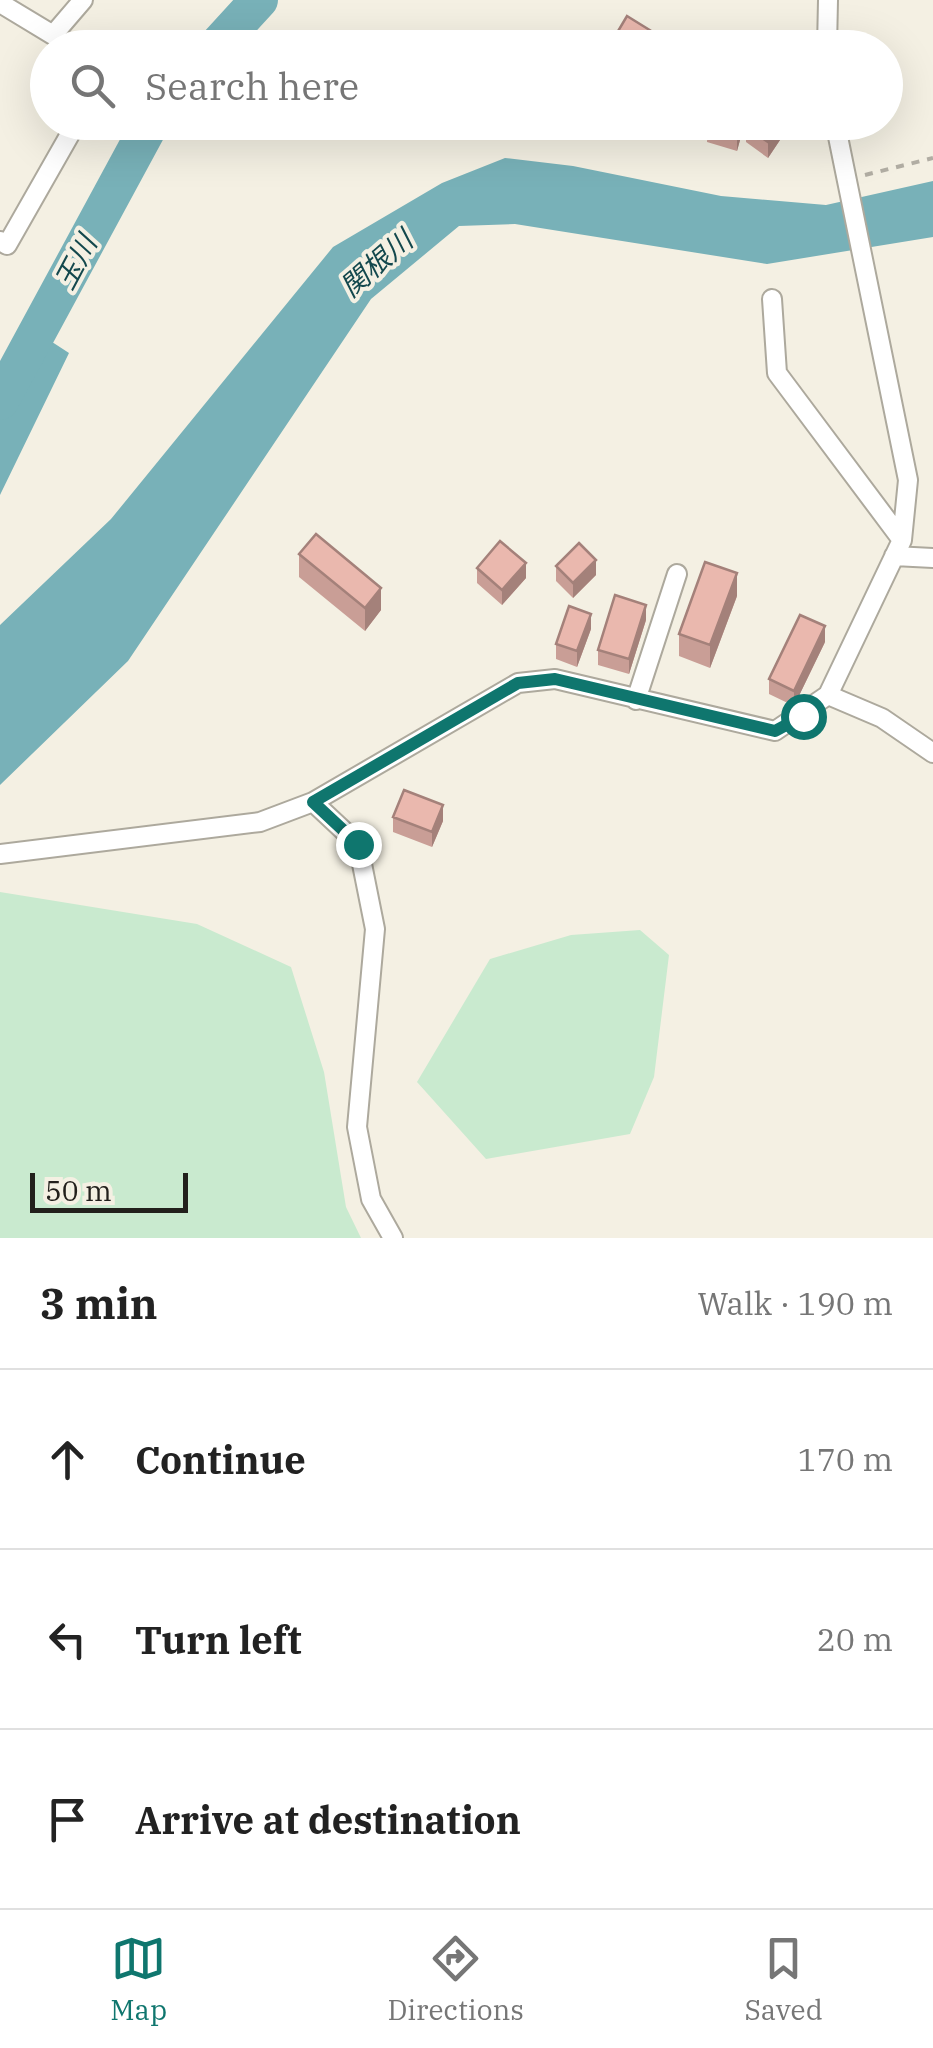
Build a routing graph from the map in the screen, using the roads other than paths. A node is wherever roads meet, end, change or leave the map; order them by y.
1 (83, 0) edge
2 (828, 0) edge
3 (0, 3) edge
4 (46, 30) edge
5 (57, 30) edge
6 (827, 30) edge
7 (67, 140) edge
8 (838, 140) edge
9 (0, 242) edge
10 (772, 299) dead end
11 (898, 548) junction
12 (933, 558) edge
13 (677, 574) dead end
14 (828, 695) junction
15 (636, 700) junction
16 (933, 753) edge
17 (313, 802) junction
18 (0, 854) edge
19 (393, 1238) edge

1 - 5 street
2 - 6 street
3 - 4 street
7 - 9 street
8 - 11 street
10 - 11 street
11 - 12 street
11 - 14 street
13 - 15 street
14 - 15 street
14 - 16 street
15 - 17 street
17 - 18 street
17 - 19 street

